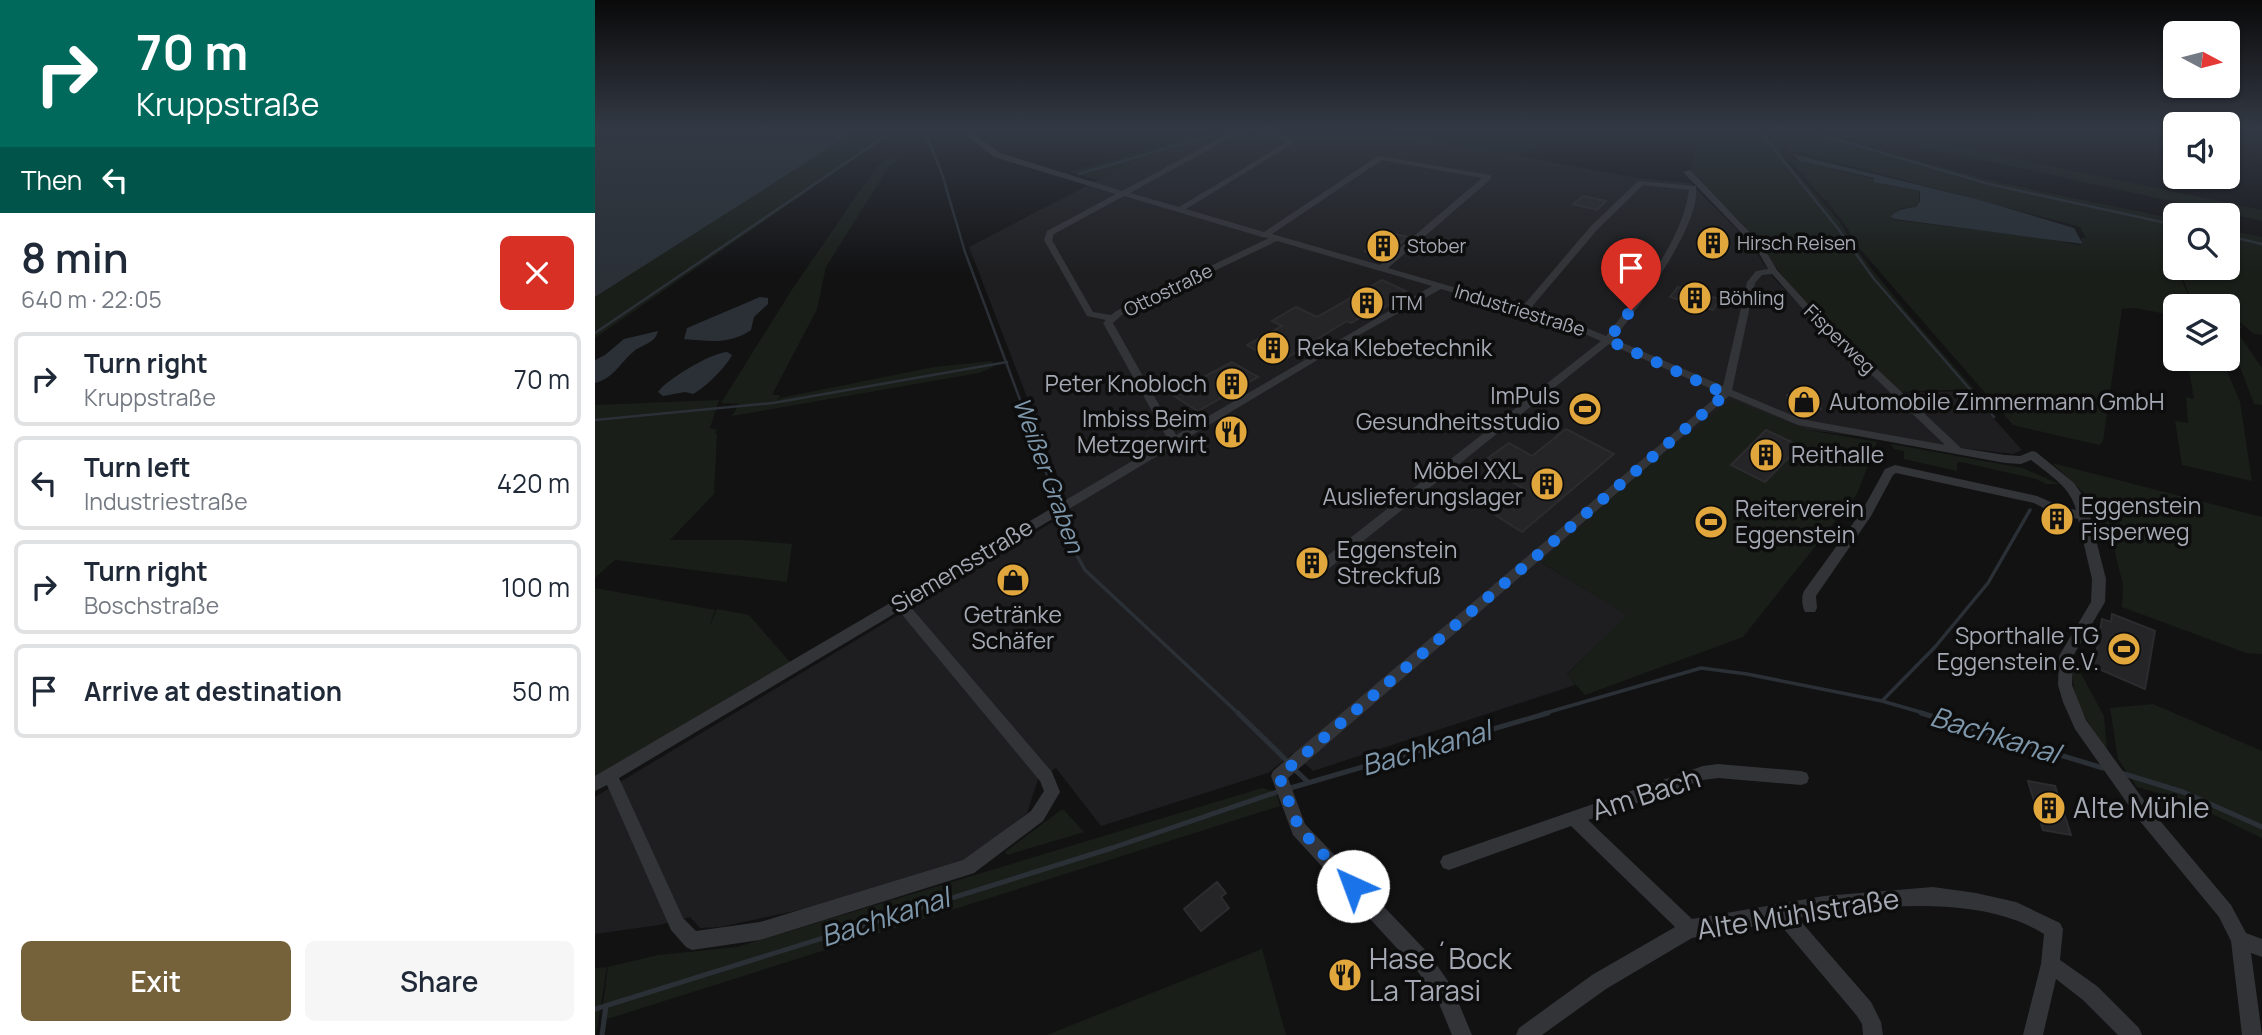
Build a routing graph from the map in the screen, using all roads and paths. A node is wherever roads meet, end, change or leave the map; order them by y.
1 (1072, 177) edge
2 (1152, 177) edge
3 (1234, 177) edge
4 (1352, 177) edge
5 (1488, 177) edge
6 (1691, 177) edge
7 (1124, 192) junction
8 (1181, 209) junction
9 (1265, 235) junction
10 (1276, 238) junction
11 (1381, 269) junction
12 (1774, 271) junction
13 (1438, 287) junction
14 (1524, 310) junction
15 (1113, 318) junction
16 (1608, 340) junction
17 (1726, 394) junction
18 (1174, 441) junction
19 (1958, 450) junction
20 (2027, 458) joint
21 (2085, 516) junction
22 (1322, 567) dead end
23 (900, 603) junction
24 (1810, 608) dead end
25 (1801, 778) dead end
26 (602, 780) edge
27 (1574, 817) junction
28 (1449, 862) dead end
29 (1782, 913) junction
30 (1689, 929) junction
31 (2054, 929) joint
32 (2240, 939) junction
33 (2262, 948) edge
34 (2050, 964) junction
35 (1462, 1035) edge
36 (1526, 1035) edge
37 (1873, 1035) edge
38 (2033, 1035) edge
39 (2132, 1035) edge
40 (2252, 1035) edge

1 - 7 street, Industriestraße
2 - 7 street
3 - 8 street
4 - 9 street
5 - 11 street
6 - 12 street, Fisperweg
7 - 8 street, Industriestraße
7 - 15 street
8 - 9 street, Industriestraße
9 - 10 street, Industriestraße
10 - 11 street, Industriestraße
10 - 15 street, Ottostraße
11 - 13 street, Industriestraße
12 - 17 street
12 - 19 street, Fisperweg
13 - 14 street, Industriestraße
13 - 18 street, Siemensstraße
14 - 16 street, Industriestraße
14 - 16 street
15 - 18 street, Ottostraße
16 - 17 street, Industriestraße
16 - 22 street
17 - 19 street, Industriestraße
17 - 35 street
18 - 23 street, Siemensstraße
19 - 20 street
20 - 21 street
21 - 24 street
21 - 32 street
23 - 26 street, Siemensstraße
23 - 26 street
25 - 27 street, Am Bach
27 - 28 street, Am Bach
27 - 30 street, Am Bach
29 - 30 street, Alte Mühlstraße
29 - 31 street, Alte Mühlstraße
29 - 37 street
30 - 36 street, Alte Mühlstraße
31 - 34 street
32 - 33 street
32 - 40 street
34 - 38 street
34 - 39 street

